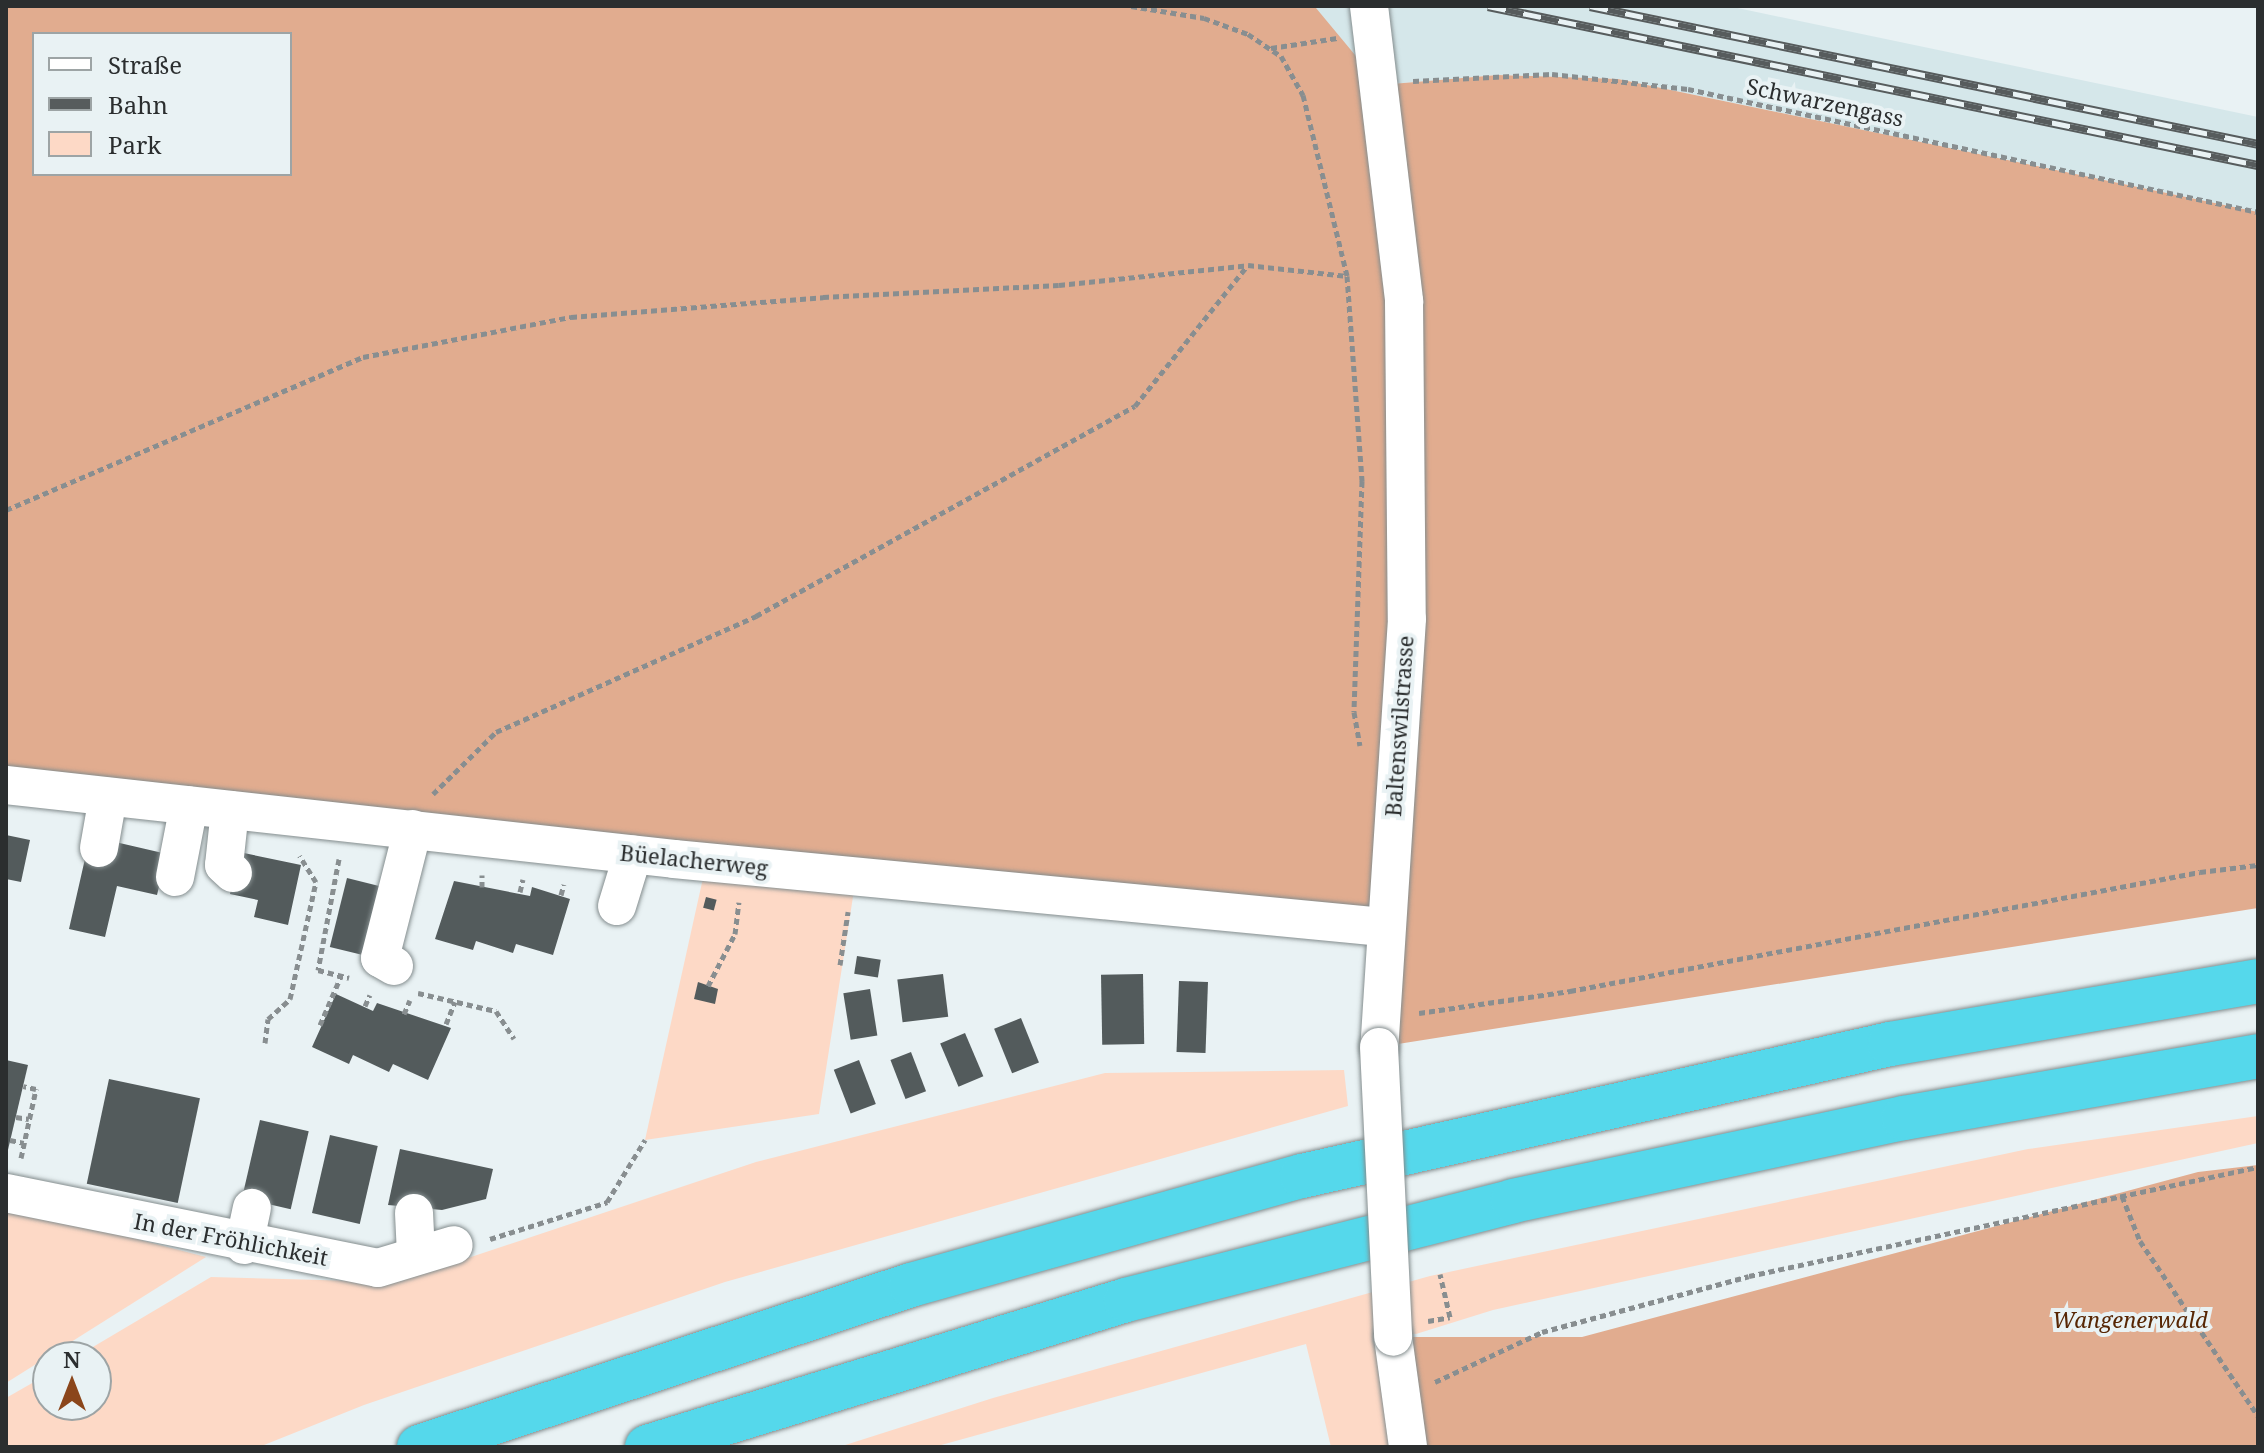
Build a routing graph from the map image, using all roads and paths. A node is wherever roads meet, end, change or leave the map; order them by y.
1 (1131, 6) edge
2 (1371, 19) edge
3 (1269, 48) junction
4 (1380, 85) junction
5 (2258, 212) edge
6 (1248, 265) junction
7 (1347, 276) junction
8 (6, 510) edge
9 (1395, 779) junction
10 (6, 785) edge
11 (108, 797) junction
12 (189, 805) junction
13 (230, 810) junction
14 (406, 829) junction
15 (99, 848) dead end
16 (289, 853) dead end
17 (633, 854) junction
18 (742, 865) junction
19 (2258, 865) edge
20 (233, 873) dead end
21 (854, 876) junction
22 (175, 877) dead end
23 (617, 906) dead end
24 (1383, 927) junction
25 (840, 965) dead end
26 (394, 966) dead end
27 (341, 976) dead end
28 (2258, 981) edge
29 (708, 986) dead end
30 (455, 1002) dead end
31 (446, 1024) dead end
32 (320, 1025) dead end
33 (1380, 1032) junction
34 (265, 1043) dead end
35 (2258, 1056) edge
36 (23, 1086) dead end
37 (16, 1117) dead end
38 (29, 1119) junction
39 (10, 1140) dead end
40 (645, 1140) dead end
41 (24, 1143) junction
42 (2258, 1167) edge
43 (32, 1184) edge
44 (2122, 1196) junction
45 (252, 1208) dead end
46 (414, 1213) dead end
47 (244, 1245) junction
48 (454, 1245) joint
49 (416, 1254) junction
50 (1440, 1274) dead end
51 (1449, 1314) dead end
52 (1401, 1397) junction
53 (2258, 1416) edge
54 (419, 1447) edge
55 (647, 1447) edge
56 (1408, 1447) edge

1 - 3 path
2 - 3 path
2 - 4 street, Baltenswilstrasse
3 - 7 path
4 - 5 path, Schwarzengass
4 - 9 street, Baltenswilstrasse
6 - 7 path
6 - 8 path
6 - 14 path
7 - 9 path
9 - 24 street, Baltenswilstrasse
10 - 11 street, Büelacherweg
11 - 12 street, Büelacherweg
11 - 15 street
12 - 13 street, Büelacherweg
12 - 22 street
13 - 14 street, Büelacherweg
13 - 20 street
14 - 17 street, Büelacherweg
14 - 26 street
16 - 34 path
17 - 18 street, Büelacherweg
17 - 23 street
18 - 21 street, Büelacherweg
18 - 29 path
19 - 33 path
21 - 24 street, Büelacherweg
21 - 25 path
24 - 33 street, Baltenswilstrasse
27 - 32 path
28 - 54 highway
30 - 31 path
33 - 52 street, Baltenswilstrasse, bridge
35 - 55 highway
36 - 38 path
37 - 38 path
38 - 41 path
39 - 41 path
40 - 48 path
41 - 43 path
42 - 44 path
43 - 47 street, In der Fröhlichkeit
44 - 52 path
44 - 53 path
45 - 47 street
46 - 49 street
47 - 49 street, In der Fröhlichkeit
48 - 49 street, In der Fröhlichkeit
50 - 51 path
52 - 56 street, Baltenswilstrasse

